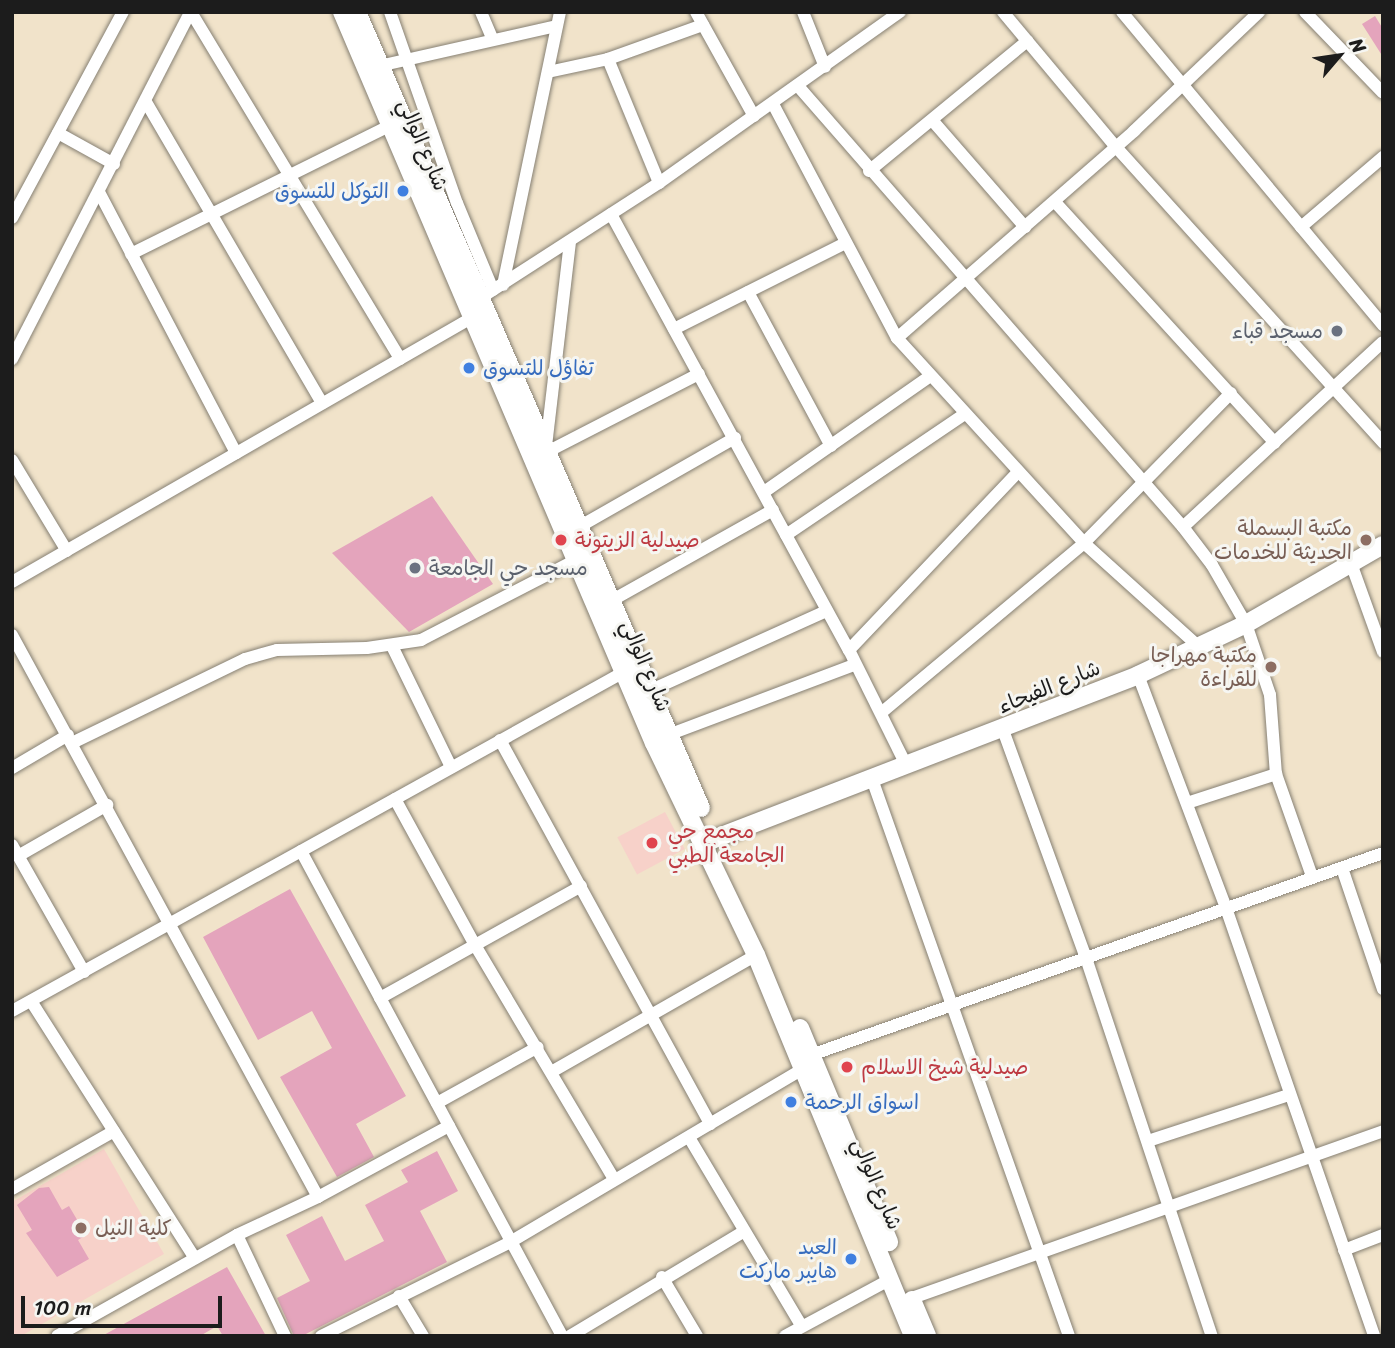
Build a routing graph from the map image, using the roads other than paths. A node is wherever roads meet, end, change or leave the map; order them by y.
1 (123, 12) edge
2 (191, 12) edge
3 (342, 12) edge
4 (357, 12) edge
5 (390, 12) edge
6 (481, 12) edge
7 (560, 12) edge
8 (696, 12) edge
9 (803, 12) edge
10 (900, 12) edge
11 (1003, 12) edge
12 (1122, 12) edge
13 (1259, 12) edge
14 (1305, 12) edge
15 (703, 25) junction
16 (557, 26) junction
17 (492, 38) junction
18 (1027, 41) junction
19 (608, 58) junction
20 (406, 59) junction
21 (379, 66) junction
22 (825, 67) junction
23 (548, 72) junction
24 (1182, 83) junction
25 (798, 86) junction
26 (1383, 93) edge
27 (146, 102) junction
28 (773, 104) junction
29 (754, 116) junction
30 (932, 120) junction
31 (389, 126) junction
32 (58, 133) junction
33 (1116, 147) junction
34 (1383, 157) edge
35 (114, 164) junction
36 (869, 172) junction
37 (290, 177) junction
38 (659, 183) junction
39 (99, 192) junction
40 (1055, 202) junction
41 (211, 214) junction
42 (611, 214) junction
43 (12, 218) edge
44 (1025, 227) junction
45 (1301, 227) junction
46 (570, 241) junction
47 (844, 244) junction
48 (131, 254) junction
49 (965, 280) junction
50 (492, 291) junction
51 (748, 292) junction
52 (473, 317) junction
53 (1383, 325) edge
54 (674, 329) junction
55 (897, 338) junction
56 (1383, 342) edge
57 (12, 359) edge
58 (400, 359) junction
59 (699, 374) junction
60 (929, 377) junction
61 (1332, 386) junction
62 (1231, 393) junction
63 (323, 403) junction
64 (963, 415) junction
65 (735, 438) junction
66 (1275, 443) junction
67 (1383, 443) edge
68 (831, 446) junction
69 (236, 453) junction
70 (545, 453) junction
71 (12, 460) edge
72 (1018, 472) junction
73 (1145, 484) junction
74 (764, 492) junction
75 (773, 510) junction
76 (1183, 527) junction
77 (577, 528) junction
78 (786, 535) junction
79 (1084, 543) junction
80 (1383, 545) edge
81 (67, 551) junction
82 (576, 560) junction
83 (1352, 566) junction
84 (12, 582) edge
85 (609, 602) junction
86 (826, 611) junction
87 (1246, 624) junction
88 (12, 635) edge
89 (393, 646) junction
90 (1199, 647) junction
91 (849, 650) junction
92 (1383, 652) edge
93 (855, 665) junction
94 (624, 672) junction
95 (1138, 675) junction
96 (649, 691) junction
97 (881, 713) junction
98 (1003, 730) junction
99 (668, 735) junction
100 (70, 739) junction
101 (500, 740) junction
102 (906, 765) junction
103 (451, 767) junction
104 (12, 768) edge
105 (1276, 774) junction
106 (872, 779) junction
107 (395, 799) junction
108 (1187, 803) junction
109 (107, 805) junction
110 (711, 839) junction
111 (15, 850) edge
112 (301, 851) junction
113 (1383, 853) edge
114 (1342, 868) junction
115 (1312, 876) junction
116 (581, 886) junction
117 (1226, 908) junction
118 (172, 923) junction
119 (475, 946) junction
120 (756, 955) junction
121 (1086, 958) junction
122 (84, 972) junction
123 (1383, 989) edge
124 (380, 998) junction
125 (31, 1000) junction
126 (949, 1006) junction
127 (12, 1011) edge
128 (652, 1014) junction
129 (538, 1047) junction
130 (808, 1061) junction
131 (553, 1071) junction
132 (1289, 1095) junction
133 (437, 1103) junction
134 (710, 1124) junction
135 (449, 1126) junction
136 (114, 1131) junction
137 (1383, 1131) edge
138 (690, 1139) junction
139 (1148, 1141) junction
140 (1312, 1156) junction
141 (614, 1179) junction
142 (12, 1189) edge
143 (318, 1197) junction
144 (1169, 1207) junction
145 (743, 1232) junction
146 (237, 1235) junction
147 (1383, 1235) edge
148 (512, 1241) junction
149 (1344, 1250) junction
150 (1039, 1253) junction
151 (195, 1258) junction
152 (662, 1277) junction
153 (891, 1279) junction
154 (399, 1296) junction
155 (912, 1298) junction
156 (801, 1325) junction
157 (57, 1336) edge
158 (285, 1336) edge
159 (321, 1336) edge
160 (423, 1336) edge
161 (562, 1336) edge
162 (570, 1336) edge
163 (697, 1336) edge
164 (785, 1336) edge
165 (913, 1336) edge
166 (927, 1336) edge
167 (1069, 1336) edge
168 (1212, 1336) edge
169 (1374, 1336) edge

1 - 32 street
2 - 27 street
2 - 37 street
3 - 31 street, شارع الوالي
4 - 21 street, شارع الوالي
5 - 20 street
6 - 17 street
7 - 16 street
8 - 15 street
9 - 22 street
10 - 22 street
11 - 18 street
12 - 24 street
13 - 24 street
14 - 26 street
15 - 19 street
15 - 29 street
16 - 17 street
16 - 23 street
17 - 20 street
18 - 30 street
18 - 33 street
19 - 23 street
19 - 38 street
20 - 21 street
20 - 50 street
21 - 50 street, شارع الوالي
22 - 25 street
23 - 50 street
24 - 33 street
24 - 45 street
25 - 28 street
25 - 36 street
27 - 35 street
27 - 41 street
28 - 29 street
28 - 47 street
29 - 38 street
30 - 36 street
30 - 44 street
31 - 37 street
31 - 52 street, شارع الوالي
32 - 35 street
32 - 43 street
33 - 40 street
33 - 61 street
34 - 45 street
35 - 39 street
36 - 49 street
37 - 41 street
37 - 58 street
38 - 42 street
39 - 48 street
39 - 57 street
40 - 44 street
40 - 62 street
41 - 48 street
41 - 63 street
42 - 46 street
42 - 54 street
44 - 49 street
45 - 53 street
46 - 50 street
46 - 70 street
47 - 51 street
47 - 55 street
48 - 69 street
49 - 55 street
49 - 73 street
50 - 70 street, شارع الوالي
51 - 54 street
51 - 68 street
52 - 58 street
52 - 82 street, شارع الوالي
54 - 59 street
55 - 60 street
56 - 61 street
58 - 63 street
59 - 65 street
59 - 70 street
60 - 64 street
60 - 68 street
61 - 66 street
61 - 67 street
62 - 66 street
62 - 73 street
63 - 69 street
64 - 72 street
64 - 78 street
65 - 74 street
65 - 77 street
66 - 76 street
68 - 74 street
69 - 81 street
70 - 77 street, شارع الوالي
71 - 81 street
72 - 79 street
72 - 91 street
73 - 76 street
73 - 79 street
74 - 75 street
75 - 78 street
75 - 85 street
76 - 87 street
77 - 85 street, شارع الوالي
78 - 86 street
79 - 90 street
79 - 97 street
80 - 83 street, شارع الفيحاء
81 - 84 street
82 - 89 street
82 - 94 street, شارع الوالي
83 - 87 street, شارع الفيحاء
83 - 92 street
85 - 96 street, شارع الوالي
86 - 91 street
86 - 96 street
87 - 90 street, شارع الفيحاء
87 - 105 street
88 - 100 street
89 - 100 street
89 - 103 street
90 - 95 street, شارع الفيحاء
91 - 93 street
93 - 97 street
93 - 99 street
94 - 101 street
94 - 110 street, شارع الوالي
95 - 98 street, شارع الفيحاء
95 - 108 street
96 - 99 street, شارع الوالي
97 - 102 street
98 - 102 street, شارع الفيحاء
98 - 121 street
99 - 110 street, شارع الوالي
100 - 104 street
100 - 109 street
101 - 103 street
101 - 116 street
102 - 106 street, شارع الفيحاء
103 - 107 street
105 - 108 street
105 - 115 street
106 - 110 street, شارع الفيحاء
106 - 126 street
107 - 112 street
107 - 119 street
108 - 117 street
109 - 111 street
109 - 118 street
110 - 120 street, شارع الوالي
110 - 130 street, شارع الوالي
111 - 122 street
112 - 118 street
112 - 124 street
113 - 114 street
114 - 115 street
114 - 123 street
115 - 117 street
116 - 119 street
116 - 128 street
117 - 121 street
117 - 132 street
118 - 122 street
118 - 143 street
119 - 124 street
119 - 129 street
120 - 128 street
120 - 130 street, شارع الوالي
121 - 126 street
121 - 139 street
122 - 125 street
124 - 133 street
125 - 127 street
125 - 136 street
126 - 130 street
126 - 150 street
128 - 131 street
128 - 134 street
129 - 131 street
129 - 133 street
130 - 134 street
130 - 153 street, شارع الوالي
130 - 155 street, شارع الوالي
131 - 141 street
132 - 139 street
132 - 140 street
133 - 135 street
134 - 138 street
135 - 143 street
135 - 148 street
136 - 142 street
136 - 151 street
137 - 140 street
138 - 141 street
138 - 145 street
139 - 144 street
140 - 144 street
140 - 149 street
141 - 148 street
143 - 146 street
144 - 150 street
144 - 168 street
145 - 152 street
145 - 156 street
146 - 151 street
146 - 158 street
147 - 149 street
148 - 154 street
148 - 161 street
149 - 169 street
150 - 155 street
150 - 167 street
151 - 157 street
152 - 162 street
152 - 163 street
153 - 156 street
153 - 165 street, شارع الوالي
154 - 159 street
154 - 160 street
155 - 166 street, شارع الوالي
156 - 164 street

